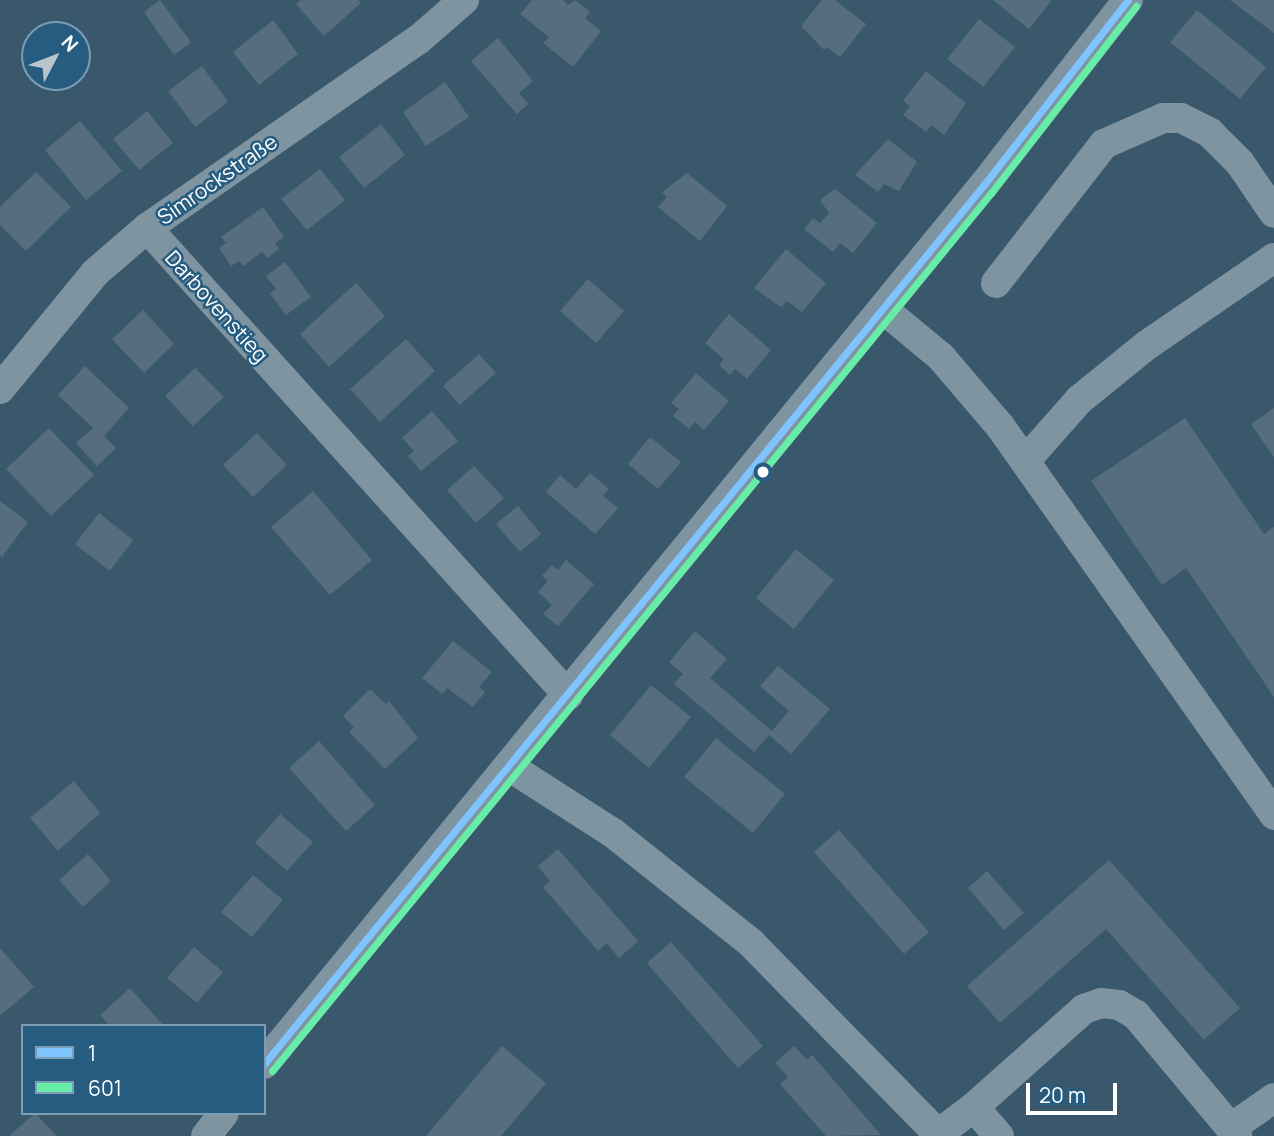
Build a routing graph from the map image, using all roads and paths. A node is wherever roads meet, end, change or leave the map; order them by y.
1 (464, 0) edge
2 (1128, 0) edge
3 (1274, 213) edge
4 (147, 228) junction
5 (1270, 270) edge
6 (996, 283) dead end
7 (883, 309) junction
8 (0, 389) edge
9 (1026, 460) junction
10 (568, 695) junction
11 (510, 767) junction
12 (1274, 814) edge
13 (266, 1062) edge
14 (1274, 1098) edge
15 (974, 1107) junction
16 (222, 1115) edge
17 (1234, 1132) edge
18 (937, 1135) edge
19 (206, 1136) edge
20 (999, 1136) edge

1 - 4 street, Simrockstraße
2 - 7 street
3 - 6 street
4 - 8 street, Simrockstraße
4 - 10 street, Darbovenstieg
5 - 9 street
7 - 9 street
7 - 10 street
9 - 12 street
10 - 11 street
11 - 13 street
11 - 18 street
14 - 17 street
15 - 17 street
15 - 18 street
15 - 20 street
16 - 19 street

